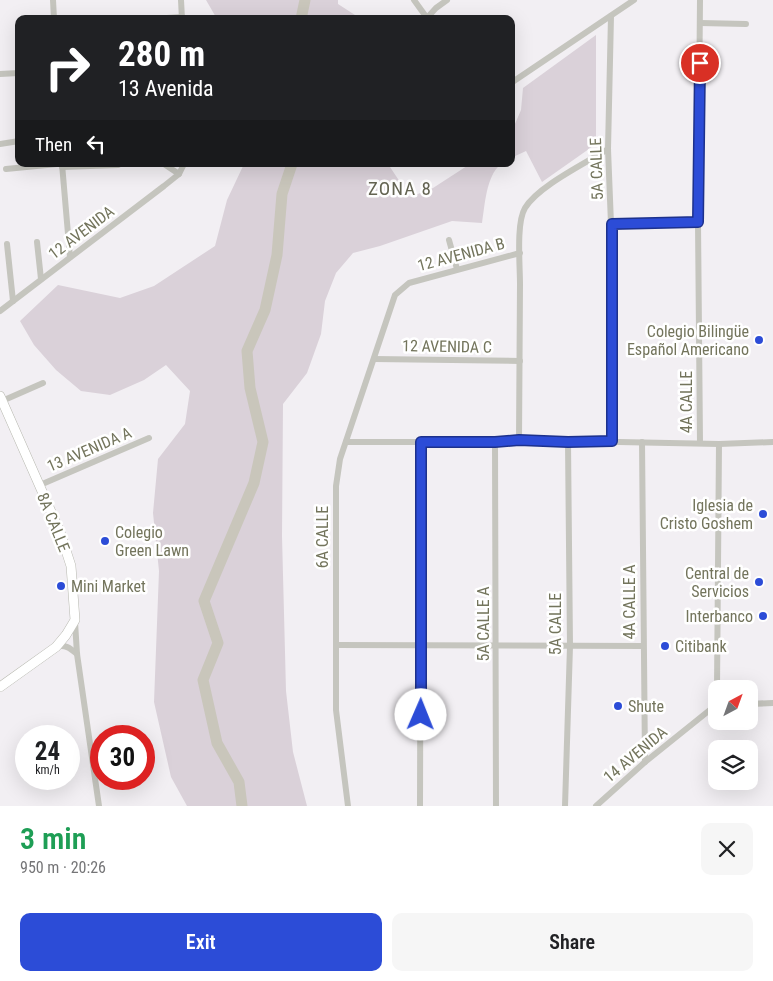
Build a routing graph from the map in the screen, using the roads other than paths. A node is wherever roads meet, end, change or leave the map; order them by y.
1 (53, 0) edge
2 (181, 0) edge
3 (414, 0) edge
4 (447, 0) edge
5 (634, 0) edge
6 (700, 0) edge
7 (54, 15) edge
8 (182, 15) edge
9 (424, 15) edge
10 (429, 15) edge
11 (611, 16) junction
12 (700, 23) junction
13 (746, 24) dead end
14 (15, 73) edge
15 (0, 74) edge
16 (515, 80) edge
17 (15, 142) edge
18 (0, 144) edge
19 (608, 150) junction
20 (33, 167) edge
21 (60, 167) edge
22 (168, 167) edge
23 (182, 167) edge
24 (6, 169) dead end
25 (179, 174) junction
26 (698, 222) junction
27 (612, 224) junction
28 (449, 240) dead end
29 (37, 242) dead end
30 (7, 244) dead end
31 (520, 253) junction
32 (70, 257) junction
33 (456, 269) junction
34 (41, 279) junction
35 (409, 283) joint
36 (13, 301) junction
37 (0, 311) edge
38 (374, 359) junction
39 (520, 361) junction
40 (43, 383) dead end
41 (1, 399) edge
42 (149, 438) dead end
43 (519, 440) junction
44 (612, 441) junction
45 (346, 442) junction
46 (421, 442) junction
47 (495, 442) junction
48 (568, 442) junction
49 (642, 442) junction
50 (773, 442) edge
51 (700, 443) junction
52 (718, 444) junction
53 (40, 485) junction
54 (75, 620) junction
55 (337, 645) junction
56 (422, 646) junction
57 (497, 646) junction
58 (570, 646) junction
59 (643, 646) junction
60 (56, 647) junction
61 (77, 654) junction
62 (717, 680) edge
63 (0, 687) edge
64 (758, 704) edge
65 (773, 704) edge
66 (708, 711) edge
67 (645, 762) junction
68 (99, 806) edge
69 (348, 806) edge
70 (420, 806) edge
71 (496, 806) edge
72 (565, 806) edge
73 (596, 806) edge

1 - 7 street
2 - 8 street
3 - 9 street
4 - 10 street
5 - 11 street
6 - 12 street, 4A CALLE
11 - 16 street
11 - 19 street, 5A CALLE
12 - 13 street
12 - 26 street, 4A CALLE
14 - 15 street
17 - 18 street
19 - 27 street, 5A CALLE
19 - 31 street
20 - 24 street
21 - 32 street
22 - 25 street
23 - 25 street
25 - 32 street, 12 AVENIDA
26 - 27 street
26 - 51 street, 4A CALLE
27 - 44 street, 5A CALLE
28 - 33 street
29 - 34 street
30 - 36 street
31 - 33 street, 12 AVENIDA B
31 - 39 street
32 - 34 street, 12 AVENIDA
33 - 35 street, 12 AVENIDA B
34 - 36 street, 12 AVENIDA
35 - 38 street, 6A CALLE
36 - 37 street, 12 AVENIDA
38 - 39 street, 12 AVENIDA C
38 - 45 street, 6A CALLE
39 - 43 street
40 - 41 street
41 - 53 street, 8A CALLE
42 - 53 street, 13 AVENIDA A
43 - 47 street
43 - 48 street
44 - 48 street
44 - 49 street
45 - 46 street
45 - 55 street, 6A CALLE
46 - 47 street
46 - 56 street
47 - 57 street, 5A CALLE A
48 - 58 street, 5A CALLE
49 - 51 street
49 - 59 street, 4A CALLE A
50 - 52 street
51 - 52 street
52 - 62 street
53 - 54 street, 8A CALLE
54 - 60 street
54 - 61 street, 8A CALLE
55 - 56 street
55 - 69 street, 6A CALLE
56 - 57 street
56 - 70 street
57 - 58 street
57 - 71 street, 5A CALLE A
58 - 59 street
58 - 72 street, 5A CALLE
59 - 67 street, 4A CALLE A
60 - 61 street
60 - 63 street
61 - 68 street, 8A CALLE
64 - 65 street
66 - 67 street, 14 AVENIDA
67 - 73 street, 14 AVENIDA

